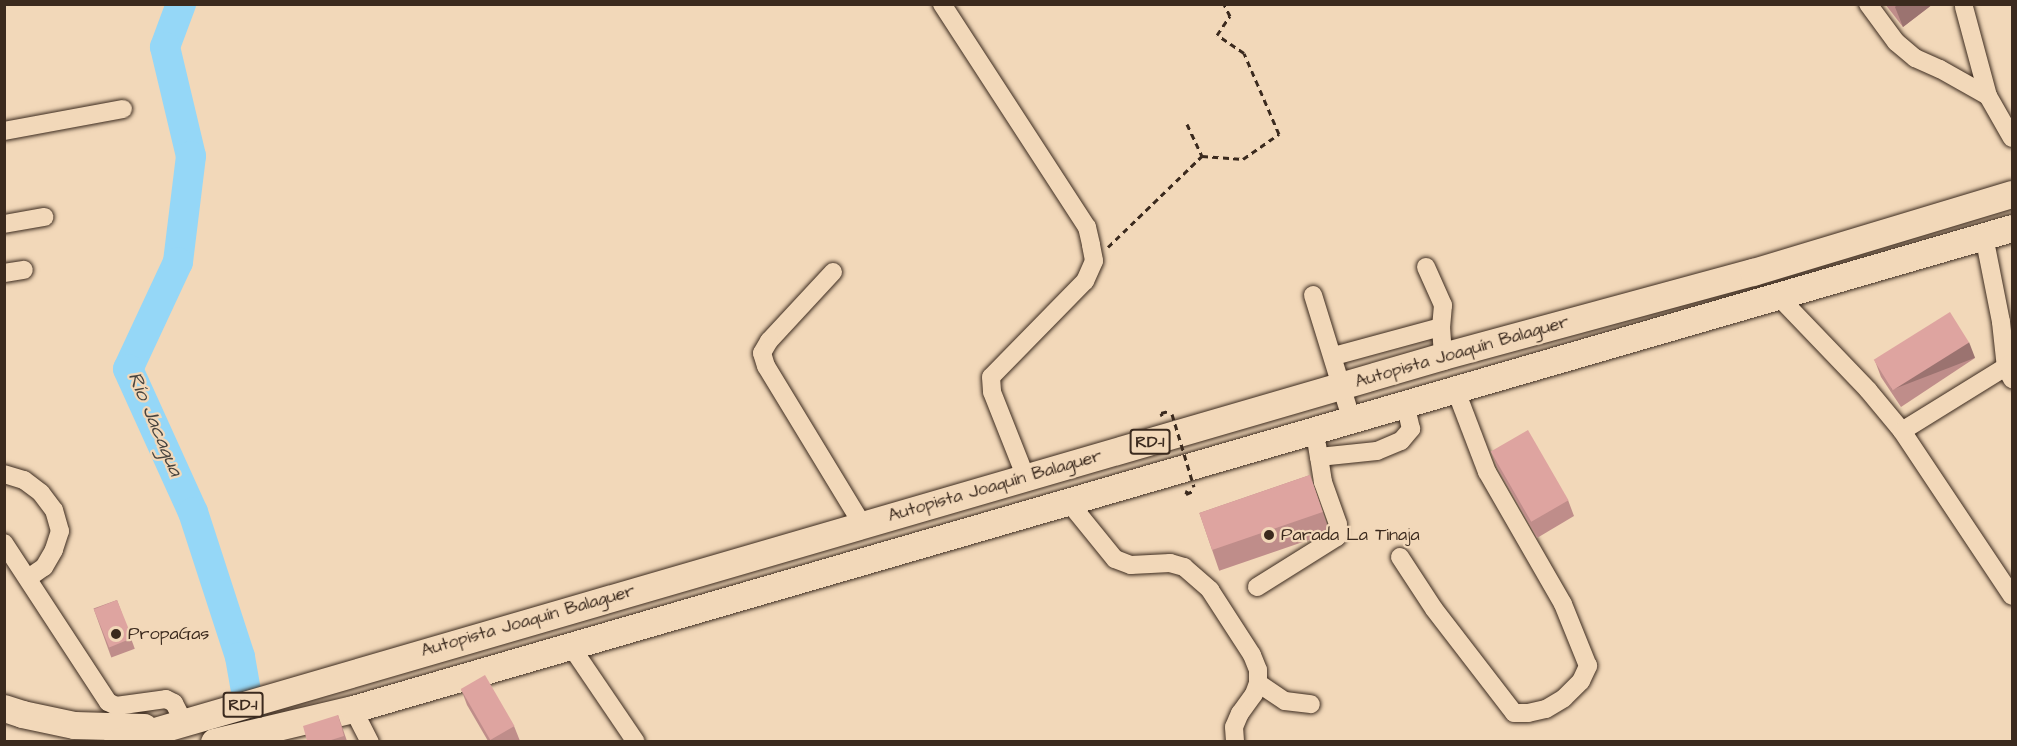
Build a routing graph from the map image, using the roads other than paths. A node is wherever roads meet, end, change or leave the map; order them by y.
1 (942, 4) edge
2 (1868, 4) edge
3 (1964, 7) dead end
4 (1988, 96) junction
5 (123, 109) dead end
6 (4, 131) edge
7 (2013, 138) edge
8 (2013, 194) edge
9 (44, 217) dead end
10 (4, 224) edge
11 (2013, 228) edge
12 (1984, 236) junction
13 (1426, 267) dead end
14 (24, 270) dead end
15 (833, 272) dead end
16 (4, 273) edge
17 (1313, 295) dead end
18 (1777, 295) junction
19 (1441, 327) junction
20 (1334, 356) junction
21 (1443, 356) junction
22 (2010, 370) edge
23 (1342, 386) junction
24 (1455, 388) junction
25 (1405, 404) junction
26 (1351, 418) junction
27 (1313, 429) junction
28 (1902, 431) junction
29 (1319, 457) junction
30 (4, 474) edge
31 (1026, 478) junction
32 (1067, 500) junction
33 (862, 524) junction
34 (4, 543) edge
35 (1400, 557) dead end
36 (28, 578) junction
37 (1257, 587) dead end
38 (2013, 596) edge
39 (570, 645) junction
40 (1258, 683) junction
41 (1311, 704) dead end
42 (4, 708) edge
43 (353, 709) junction
44 (184, 723) junction
45 (117, 741) edge
46 (214, 741) edge
47 (370, 741) edge
48 (636, 741) edge
49 (1235, 741) edge

1 - 31 street
2 - 4 street
3 - 4 street
4 - 7 street
5 - 6 street
8 - 21 highway, Autopista Joaquín Balaguer / RD-1
9 - 10 street
11 - 12 highway, Autopista Joaquín Balaguer / RD-1
12 - 18 highway, Autopista Joaquín Balaguer / RD-1
12 - 22 street
13 - 19 street
14 - 16 street
15 - 33 street
17 - 20 street
18 - 24 highway, Autopista Joaquín Balaguer / RD-1
18 - 28 street
19 - 20 street
19 - 21 street
20 - 23 street
21 - 23 highway, Autopista Joaquín Balaguer / RD-1
22 - 28 street
23 - 26 street
23 - 31 highway, Autopista Joaquín Balaguer / RD-1
24 - 25 highway, Autopista Joaquín Balaguer / RD-1
24 - 35 street
25 - 26 highway, Autopista Joaquín Balaguer / RD-1
25 - 29 street
26 - 27 highway, Autopista Joaquín Balaguer / RD-1
27 - 29 street
27 - 32 highway, Autopista Joaquín Balaguer / RD-1
28 - 38 street
29 - 37 street
30 - 36 street
31 - 33 highway, Autopista Joaquín Balaguer / RD-1
32 - 39 highway, Autopista Joaquín Balaguer / RD-1
32 - 40 street
33 - 44 highway, Autopista Joaquín Balaguer / RD-1
34 - 36 street
36 - 44 street
39 - 43 highway, Autopista Joaquín Balaguer / RD-1
39 - 48 street
40 - 41 street
40 - 49 street
42 - 44 highway
43 - 46 highway, Autopista Joaquín Balaguer / RD-1
43 - 47 street
44 - 45 highway, Autopista Joaquín Balaguer / RD-1

